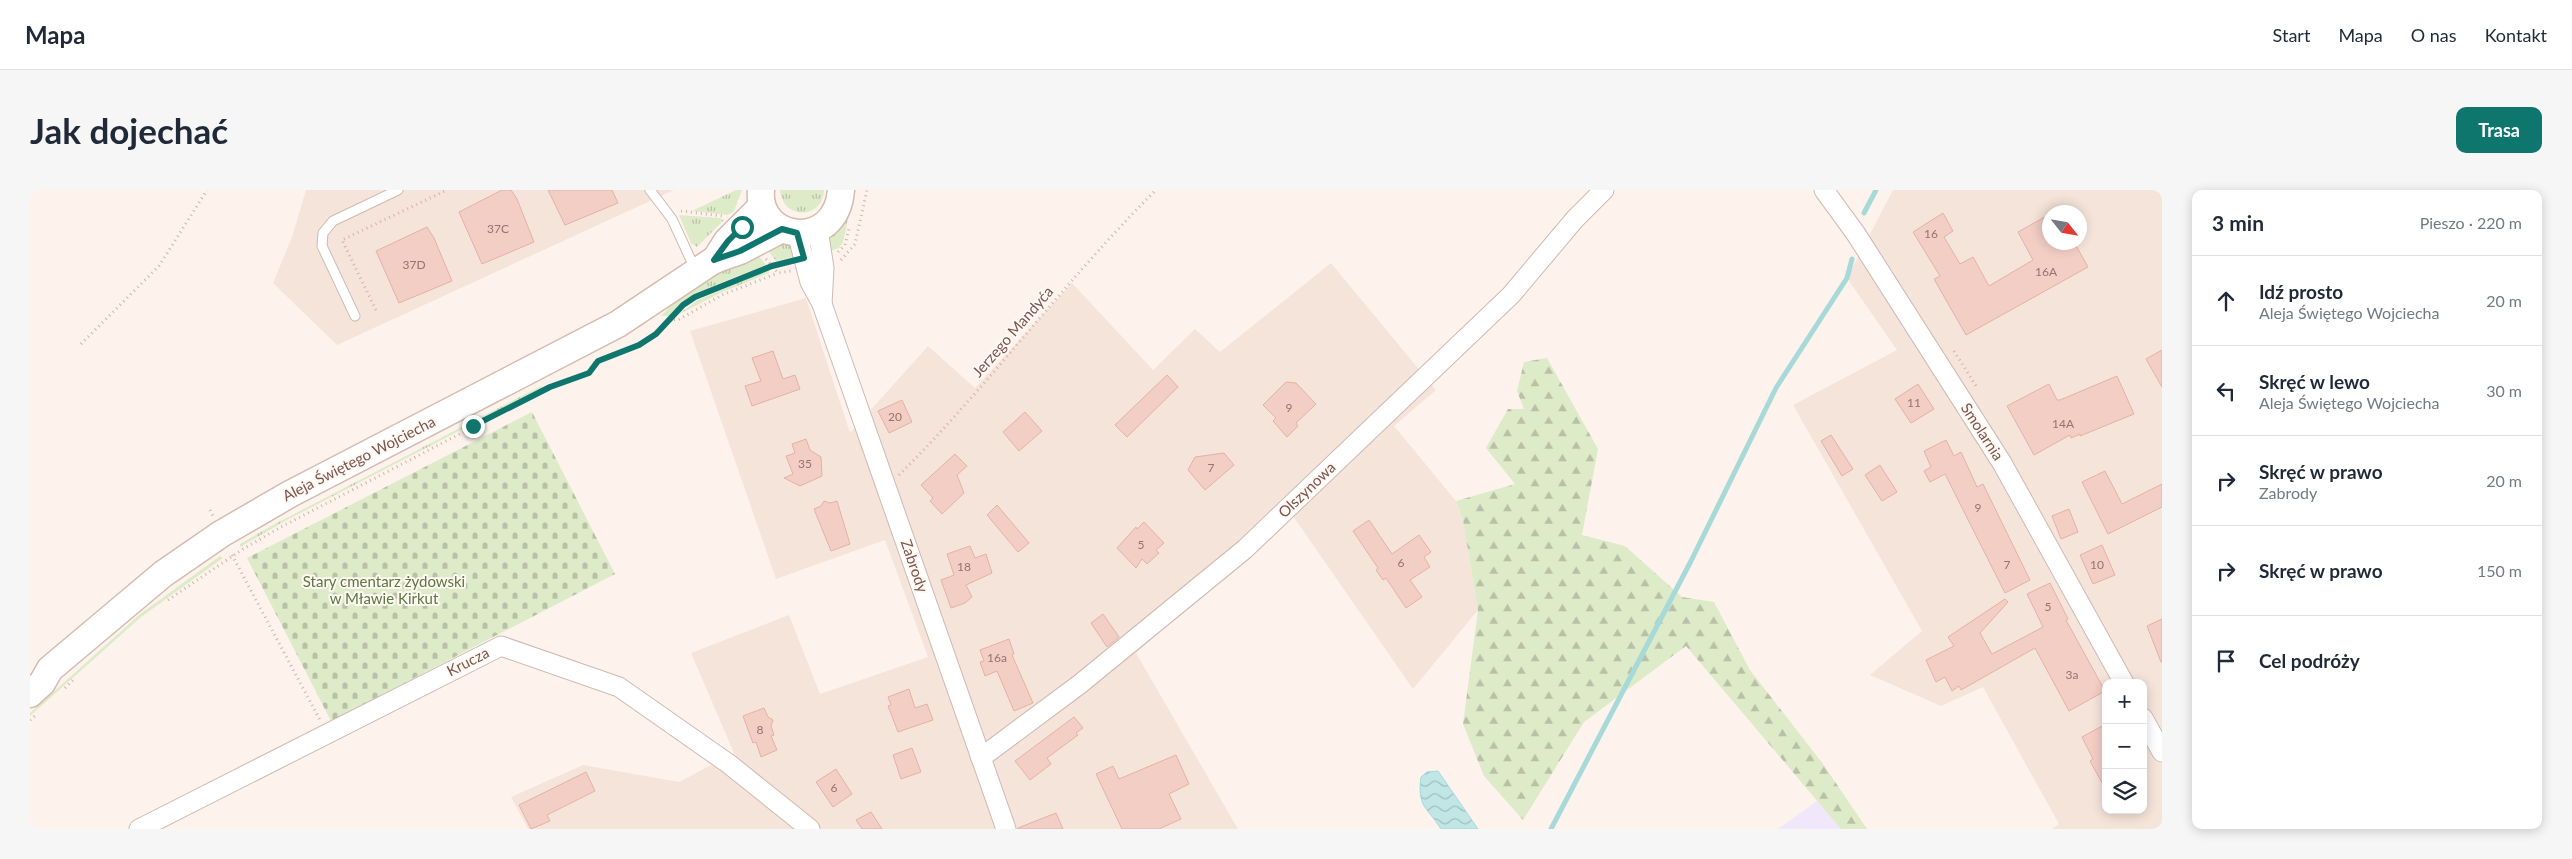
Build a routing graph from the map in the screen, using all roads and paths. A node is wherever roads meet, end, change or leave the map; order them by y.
1 (207, 190) edge
2 (398, 190) edge
3 (447, 190) edge
4 (650, 190) edge
5 (841, 190) edge
6 (867, 190) edge
7 (1156, 190) edge
8 (1604, 190) edge
9 (1824, 190) edge
10 (762, 198) edge
11 (678, 204) dead end
12 (729, 217) dead end
13 (851, 220) dead end
14 (799, 230) junction
15 (762, 253) dead end
16 (823, 262) junction
17 (799, 264) junction
18 (772, 266) junction
19 (778, 273) junction
20 (704, 276) junction
21 (822, 304) junction
22 (683, 305) dead end
23 (376, 310) dead end
24 (355, 316) dead end
25 (662, 319) dead end
26 (670, 320) junction
27 (81, 344) dead end
28 (605, 352) dead end
29 (598, 361) junction
30 (589, 364) dead end
31 (886, 488) junction
32 (210, 510) dead end
33 (221, 534) junction
34 (233, 556) junction
35 (165, 602) dead end
36 (77, 677) dead end
37 (48, 679) edge
38 (2122, 679) edge
39 (37, 701) edge
40 (30, 720) edge
41 (2146, 724) edge
42 (327, 734) junction
43 (2162, 751) edge
44 (980, 756) junction
45 (139, 829) edge
46 (810, 829) edge
47 (1006, 829) edge

1 - 27 path
2 - 24 lane
3 - 23 path
4 - 20 lane
5 - 14 street, Aleja Świętego Wojciecha
6 - 16 path
7 - 31 path, Jerzego Mandyća
8 - 44 street, Olszynowa
9 - 38 street, Smolarnia
10 - 14 street
10 - 20 street, Aleja Świętego Wojciecha
11 - 12 path
13 - 16 path
14 - 16 street, Zabrody
14 - 17 street, Zabrody
14 - 20 street, Aleja Świętego Wojciecha
15 - 18 path
16 - 21 street, Zabrody
17 - 18 path
17 - 19 path
17 - 21 street, Zabrody
18 - 19 path
18 - 20 path
19 - 26 path
20 - 33 street, Aleja Świętego Wojciecha
21 - 31 street, Zabrody
22 - 26 path
25 - 26 path
26 - 29 path
28 - 29 path
29 - 30 path
29 - 34 path
31 - 44 street, Zabrody
32 - 33 path
33 - 34 path
33 - 37 street, Aleja Świętego Wojciecha
34 - 35 path
34 - 42 path
36 - 37 path
37 - 39 street, Aleja Świętego Wojciecha
39 - 40 path
41 - 43 street
42 - 45 street, Krucza
42 - 46 street, Krucza
44 - 47 street, Zabrody

